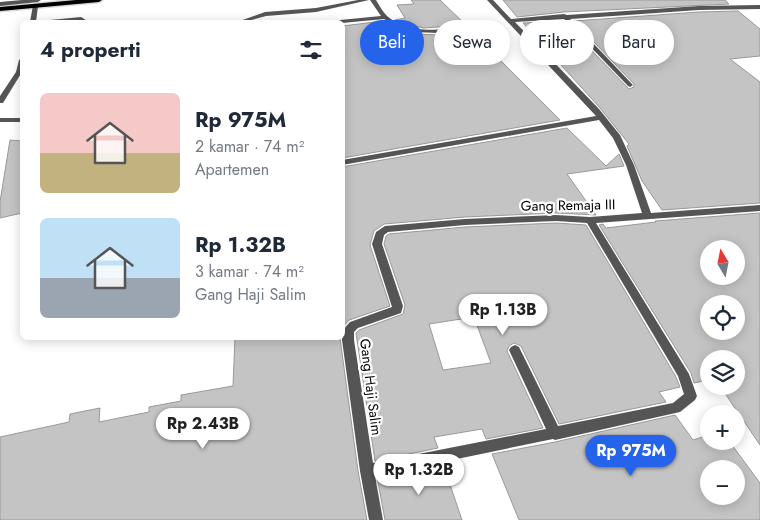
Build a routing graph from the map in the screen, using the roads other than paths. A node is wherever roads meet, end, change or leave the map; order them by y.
1 (99, 0) edge
2 (366, 0) edge
3 (373, 0) edge
4 (490, 0) edge
5 (689, 0) edge
6 (37, 3) edge
7 (0, 4) edge
8 (760, 7) edge
9 (699, 8) junction
10 (0, 9) edge
11 (564, 16) junction
12 (385, 17) junction
13 (33, 20) edge
14 (246, 20) edge
15 (510, 20) junction
16 (345, 21) edge
17 (434, 31) edge
18 (20, 68) edge
19 (630, 85) dead end
20 (0, 101) edge
21 (601, 117) junction
22 (0, 120) edge
23 (20, 120) edge
24 (345, 162) edge
25 (760, 208) edge
26 (648, 216) junction
27 (590, 220) junction
28 (379, 234) joint
29 (515, 350) dead end
30 (555, 434) junction
31 (367, 471) junction
32 (376, 520) edge

1 - 6 main road
2 - 14 street
3 - 12 street
4 - 15 street
5 - 9 street
6 - 7 street
6 - 10 main road
6 - 13 street
8 - 9 street
9 - 11 street
11 - 15 street
11 - 19 street
12 - 16 street
12 - 17 street
15 - 21 street
18 - 20 street
21 - 24 street
21 - 26 street
22 - 23 street
25 - 26 street, Gang Remaja III
26 - 27 street, Gang Remaja III
27 - 28 street, Gang Remaja III
27 - 30 street
28 - 31 street, Gang Haji Salim
29 - 30 street
30 - 31 street
31 - 32 street, Gang Haji Salim

